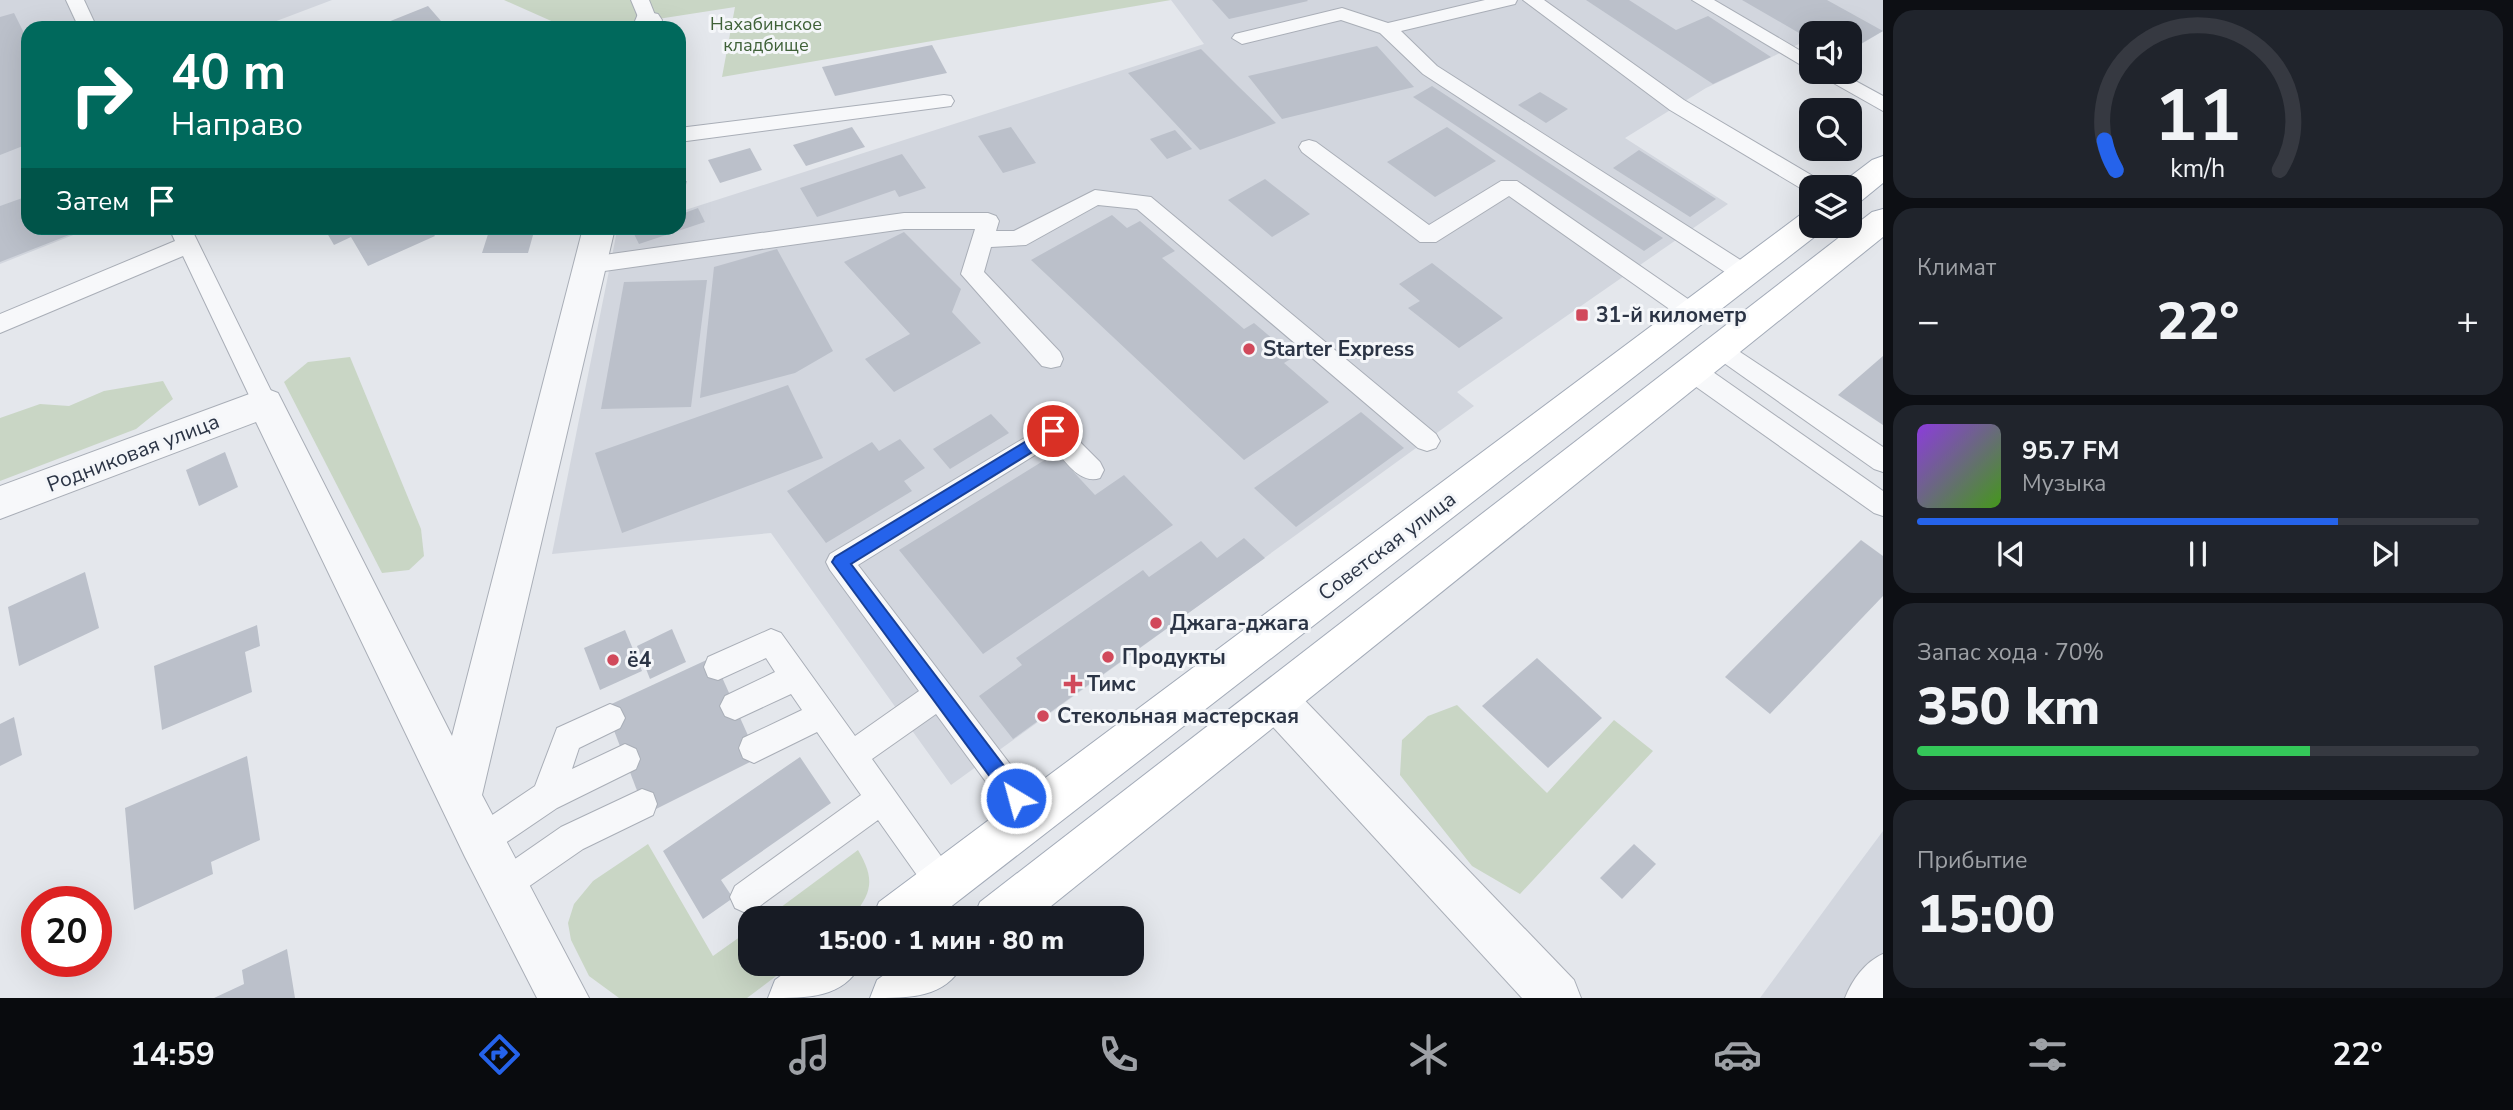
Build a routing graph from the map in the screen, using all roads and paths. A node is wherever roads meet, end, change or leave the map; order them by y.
1 (75, 0) edge
2 (1508, 0) edge
3 (1532, 0) edge
4 (1702, 0) edge
5 (85, 21) edge
6 (1387, 29) junction
7 (1242, 38) dead end
8 (1799, 58) edge
9 (1846, 84) edge
10 (944, 101) dead end
11 (1883, 104) edge
12 (686, 134) edge
13 (1310, 147) dead end
14 (1883, 167) edge
15 (1799, 177) edge
16 (1862, 184) edge
17 (1883, 220) edge
18 (1799, 232) edge
19 (597, 235) edge
20 (184, 236) edge
21 (982, 239) junction
22 (590, 265) junction
23 (1745, 274) junction
24 (1693, 314) junction
25 (0, 324) edge
26 (1051, 359) dead end
27 (1708, 360) junction
28 (265, 403) junction
29 (1427, 441) dead end
30 (1883, 461) edge
31 (1091, 470) dead end
32 (0, 503) edge
33 (1883, 505) edge
34 (718, 667) dead end
35 (795, 677) junction
36 (939, 695) junction
37 (1277, 701) junction
38 (735, 706) dead end
39 (822, 715) junction
40 (610, 718) dead end
41 (754, 748) dead end
42 (851, 756) junction
43 (625, 759) dead end
44 (459, 797) junction
45 (546, 797) junction
46 (881, 799) junction
47 (642, 804) dead end
48 (1031, 817) junction
49 (481, 841) junction
50 (942, 884) junction
51 (504, 885) junction
52 (746, 897) dead end
53 (913, 906) edge
54 (1014, 906) edge
55 (1883, 971) edge
56 (821, 976) edge
57 (923, 976) edge
58 (564, 998) edge
59 (793, 998) edge
60 (895, 998) edge
61 (1556, 998) edge
62 (1862, 998) edge

1 - 5 lane
2 - 6 lane
3 - 15 lane
4 - 8 lane
6 - 7 lane
6 - 23 lane
9 - 11 lane
10 - 12 lane
13 - 24 lane
14 - 16 main road
17 - 27 main road
18 - 23 main road, Советская улица
19 - 22 street
20 - 25 lane
20 - 28 lane
21 - 22 lane
21 - 26 lane
21 - 29 lane
22 - 44 street
23 - 24 main road, Советская улица
24 - 48 main road, Советская улица
27 - 30 lane
27 - 33 lane
27 - 37 main road
28 - 32 street, Родниковая улица
28 - 44 street
31 - 36 lane
34 - 35 lane
35 - 38 lane
35 - 39 lane
36 - 42 lane
36 - 48 lane
37 - 54 main road
37 - 61 street
39 - 41 lane
39 - 42 lane
40 - 45 lane
42 - 46 lane
43 - 45 lane
44 - 49 street
45 - 49 lane
46 - 50 lane
46 - 52 lane
47 - 51 lane
48 - 50 main road, Советская улица
49 - 51 street
50 - 53 main road, Советская улица
51 - 58 street
55 - 62 lane
56 - 59 main road
57 - 60 main road

